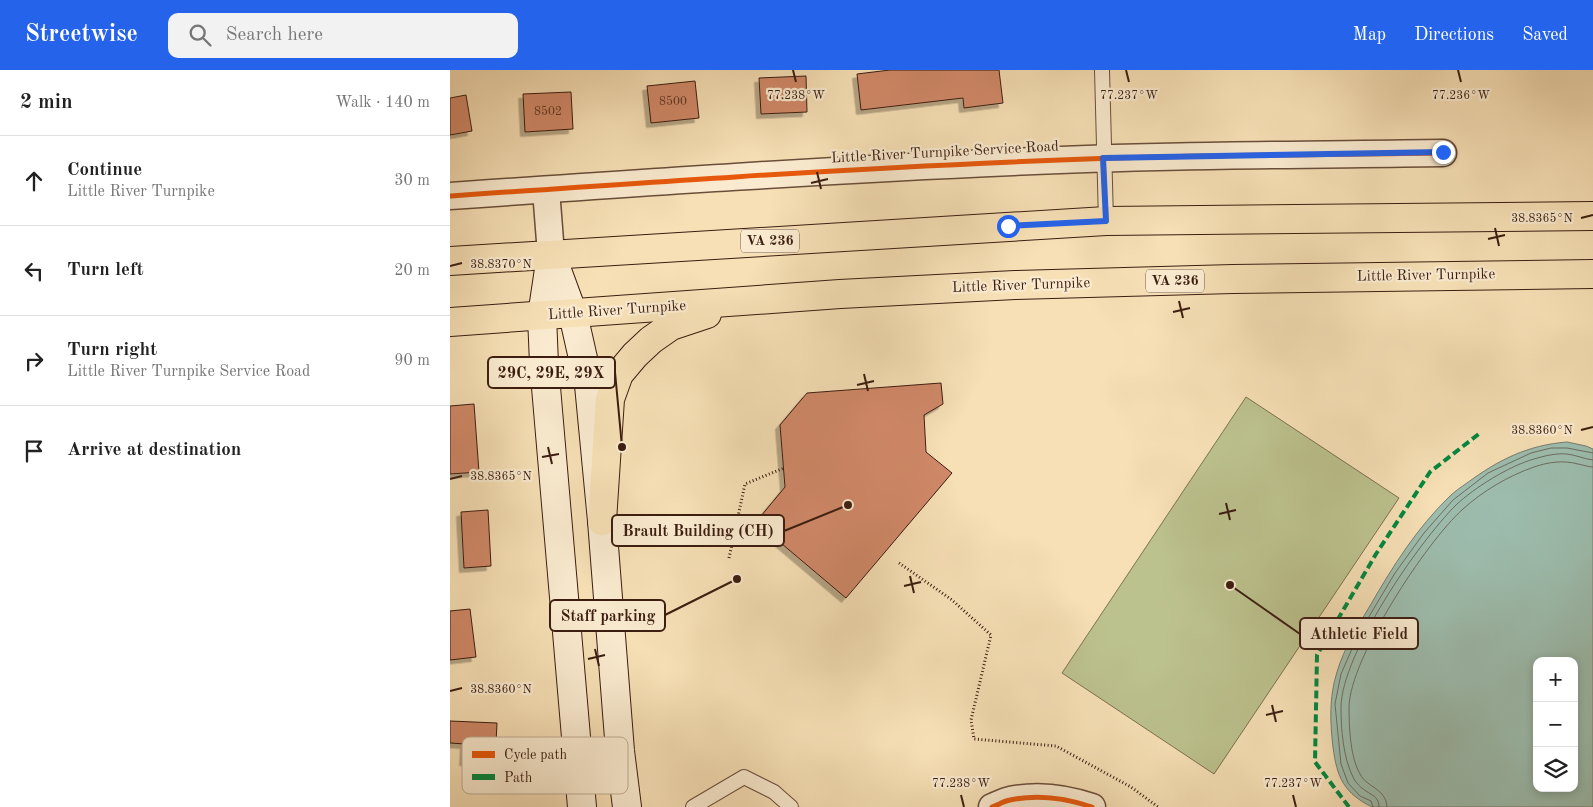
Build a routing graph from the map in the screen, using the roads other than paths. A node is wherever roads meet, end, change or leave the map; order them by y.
1 (1102, 70) edge
2 (1443, 152) dead end
3 (1103, 158) junction
4 (546, 190) junction
5 (450, 196) edge
6 (1593, 216) edge
7 (1106, 221) junction
8 (552, 254) junction
9 (450, 261) edge
10 (1593, 274) edge
11 (757, 300) junction
12 (573, 314) junction
13 (542, 316) junction
14 (450, 322) edge
15 (602, 520) junction
16 (576, 737) edge
17 (619, 737) edge
18 (581, 794) edge
19 (625, 794) edge
20 (582, 807) edge
21 (627, 807) edge
22 (693, 807) edge
23 (791, 807) edge
24 (992, 807) edge
25 (1092, 807) edge

1 - 3 lane
2 - 3 street, Little River Turnpike Service Road
3 - 4 street, Little River Turnpike Service Road
3 - 7 lane
4 - 5 street, Little River Turnpike Service Road
4 - 8 street
6 - 7 main road, VA 236
7 - 8 main road, VA 236
8 - 9 main road, VA 236
8 - 12 main road
8 - 13 main road
10 - 11 main road, Little River Turnpike / VA 236
11 - 12 main road, Little River Turnpike / VA 236
11 - 15 main road
12 - 13 main road, Little River Turnpike / VA 236
12 - 15 main road
13 - 14 main road, Little River Turnpike / VA 236
13 - 16 main road
15 - 17 main road
18 - 20 main road
19 - 21 main road
22 - 23 lane
24 - 25 street

